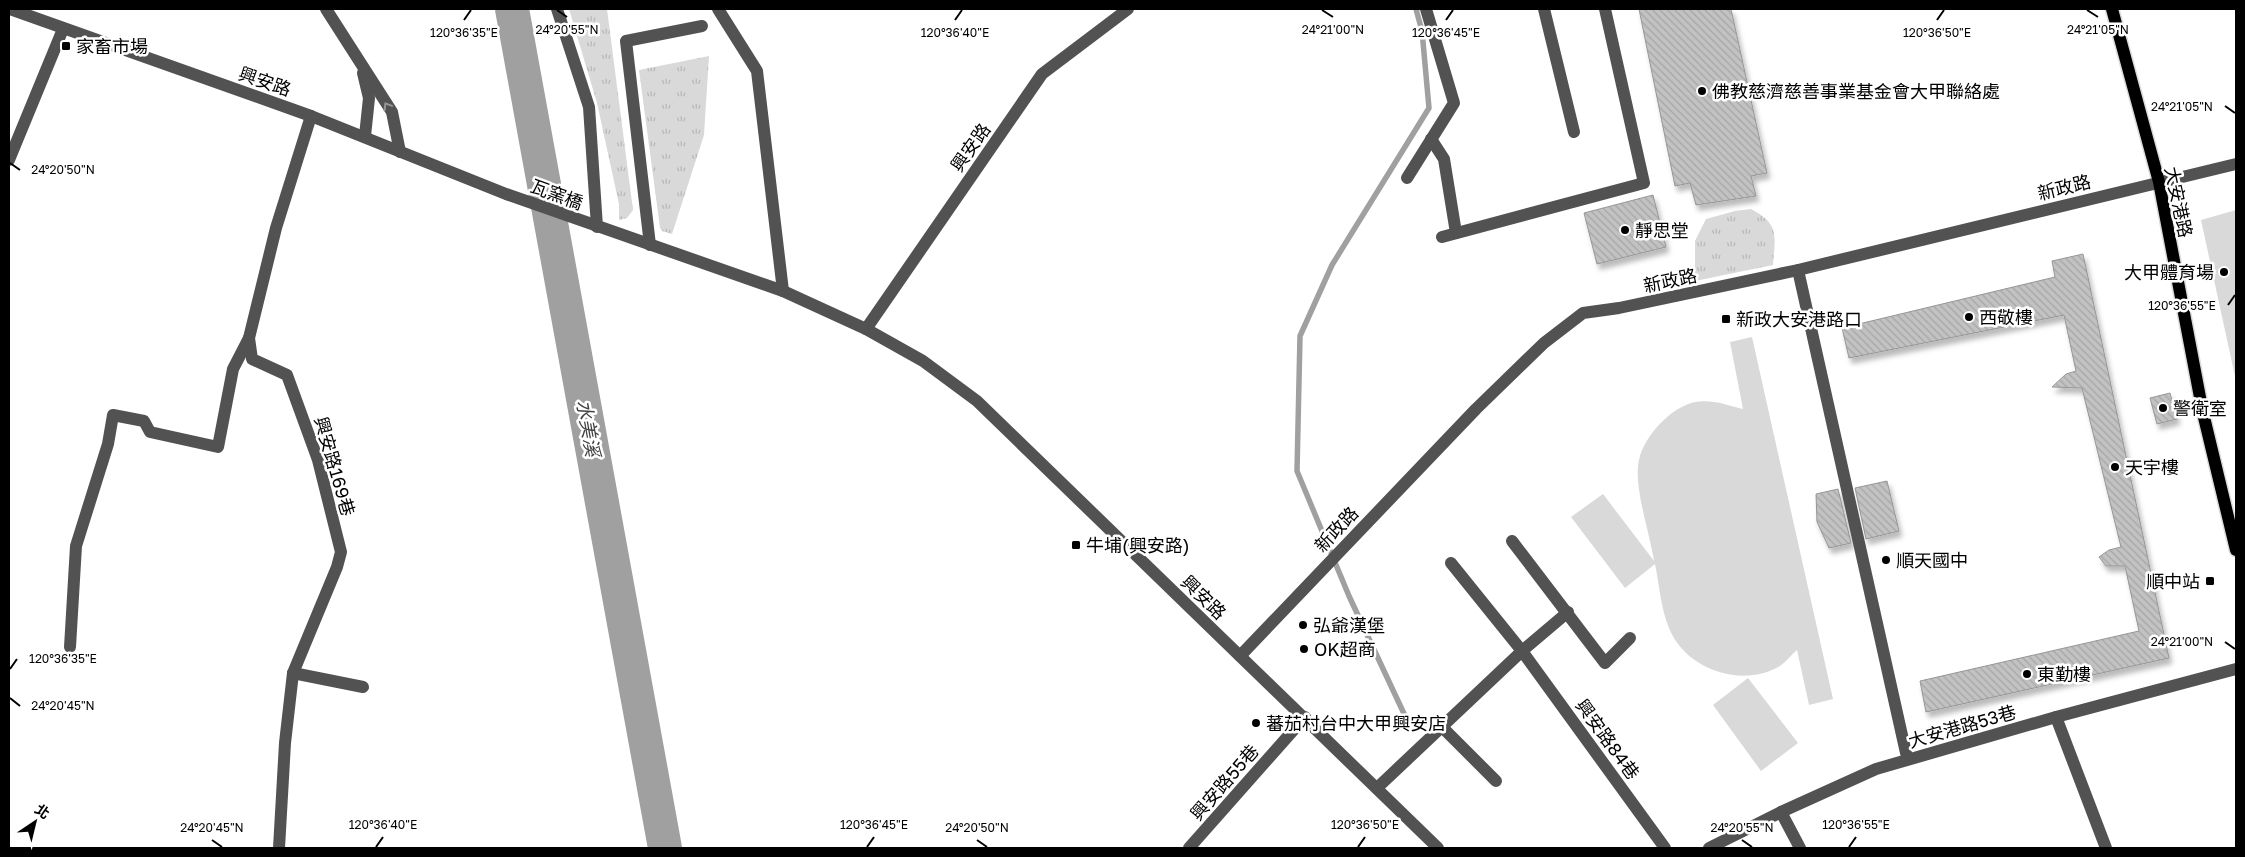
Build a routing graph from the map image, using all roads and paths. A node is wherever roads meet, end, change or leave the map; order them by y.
1 (10, 9) edge
2 (326, 9) edge
3 (557, 9) edge
4 (718, 9) edge
5 (1128, 9) edge
6 (1426, 9) edge
7 (1544, 9) edge
8 (1606, 9) edge
9 (2115, 10) edge
10 (702, 26) dead end
11 (63, 29) junction
12 (362, 65) junction
13 (311, 116) junction
14 (1574, 132) dead end
15 (365, 136) junction
16 (1431, 139) junction
17 (400, 152) junction
18 (9, 160) edge
19 (2236, 164) edge
20 (1407, 178) dead end
21 (2159, 182) junction
22 (506, 194) joint
23 (597, 227) junction
24 (1456, 233) junction
25 (1442, 237) dead end
26 (650, 245) junction
27 (1798, 270) junction
28 (783, 291) junction
29 (866, 329) junction
30 (248, 338) junction
31 (1512, 540) dead end
32 (2236, 550) edge
33 (1451, 564) dead end
34 (1568, 612) junction
35 (1630, 638) dead end
36 (70, 647) dead end
37 (1522, 651) junction
38 (1240, 656) junction
39 (2236, 669) edge
40 (294, 673) junction
41 (363, 687) dead end
42 (1305, 717) junction
43 (2056, 717) junction
44 (1442, 727) junction
45 (1906, 753) dead end
46 (1496, 781) dead end
47 (1378, 788) junction
48 (1781, 812) junction
49 (279, 848) edge
50 (1189, 848) edge
51 (1438, 848) edge
52 (1665, 848) edge
53 (1709, 848) edge
54 (1800, 848) edge
55 (2106, 848) edge

1 - 11 street, 興安路
2 - 12 street
3 - 23 street
4 - 28 street
5 - 29 street, 興安路
6 - 16 street
7 - 14 street
8 - 24 street
9 - 21 main road, 大安港路
10 - 26 street
11 - 13 street, 興安路
11 - 18 street
12 - 15 street
17 -> 12 street
13 - 15 street, 興安路
13 - 30 street
15 - 17 street, 興安路
16 - 20 street
16 - 24 street
17 - 22 street, 興安路
19 - 21 street, 新政路
21 - 27 street, 新政路
21 - 32 main road, 大安港路
22 - 23 street, 瓦窯橋
23 - 26 street, 興安路
24 - 25 street
26 - 28 street, 興安路
27 - 38 street, 新政路
27 - 45 street
28 - 29 street, 興安路
29 - 38 street, 興安路
30 - 36 street
30 - 40 street, 興安路169巷
31 - 34 street
33 - 37 street, 興安路84巷
34 - 35 street
34 - 37 street
37 - 44 street
37 - 52 street, 興安路84巷
38 - 42 street, 興安路
39 - 43 street, 大安港路53巷
40 - 41 street
40 - 49 street, 興安路169巷
42 - 47 street, 興安路
42 - 50 street, 興安路55巷
43 - 48 street, 大安港路53巷
43 - 55 street
44 - 46 street
44 - 47 street
47 - 51 street, 興安路
48 - 53 street, 大安港路53巷
48 - 54 street

